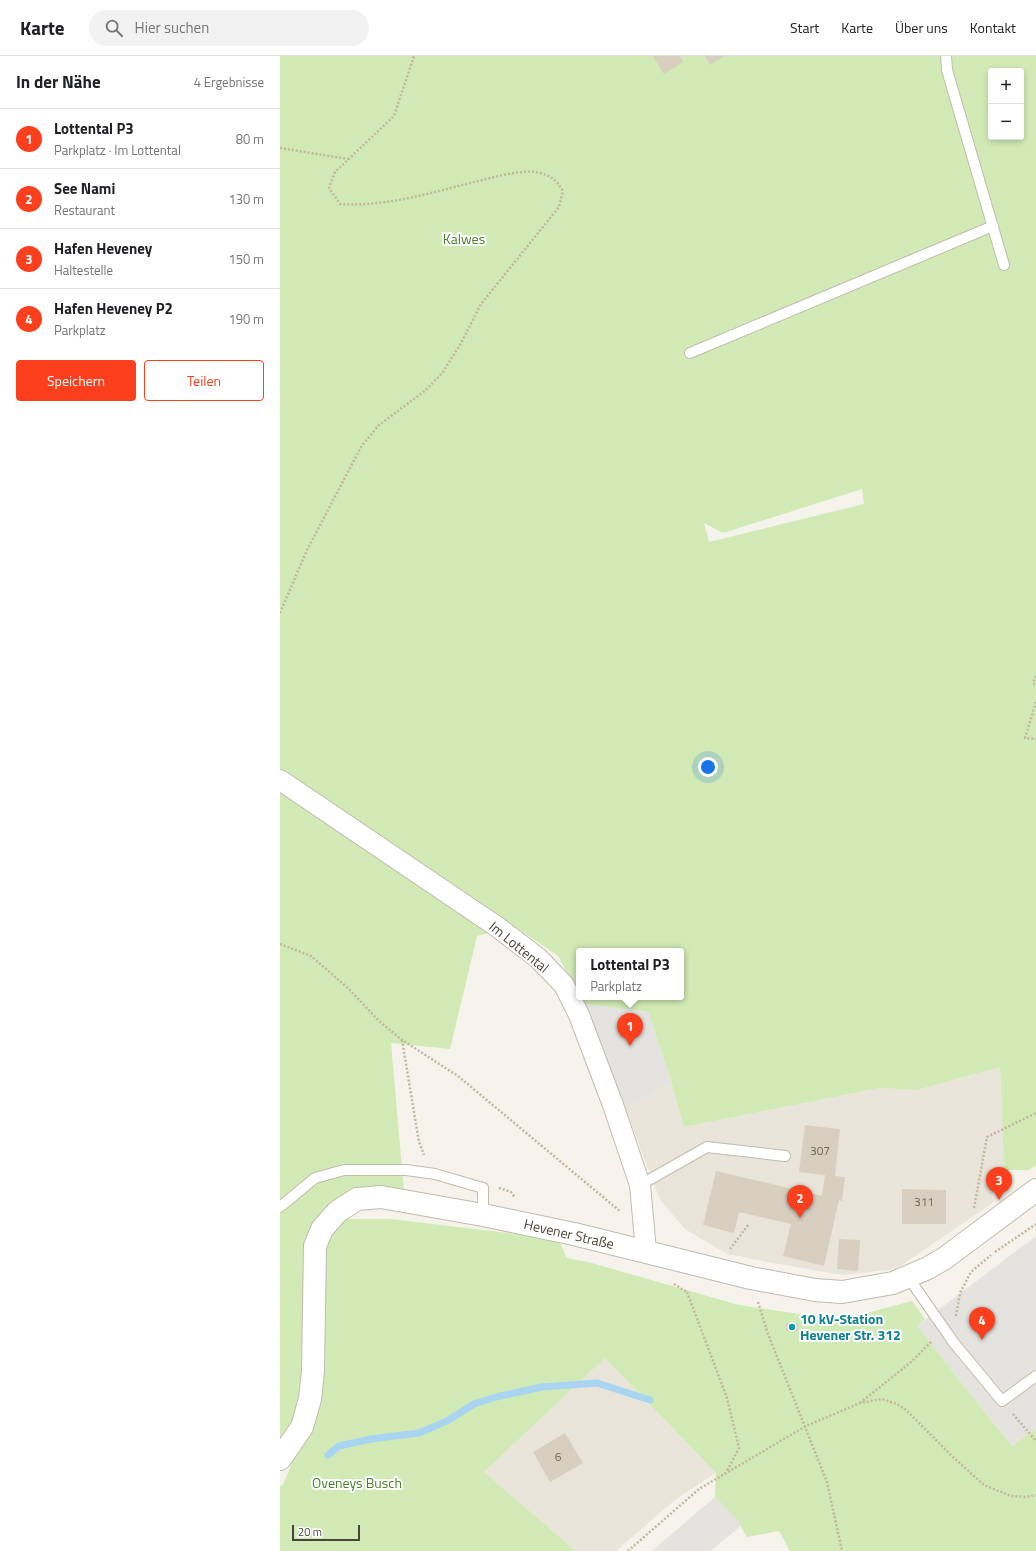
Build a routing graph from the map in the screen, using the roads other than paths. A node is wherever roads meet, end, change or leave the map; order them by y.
1 (946, 56) edge
2 (993, 226) junction
3 (1004, 265) dead end
4 (690, 353) dead end
5 (280, 780) edge
6 (785, 1156) dead end
7 (640, 1185) junction
8 (1036, 1190) edge
9 (280, 1207) edge
10 (483, 1215) junction
11 (645, 1242) junction
12 (908, 1277) junction
13 (1036, 1376) edge
14 (280, 1459) edge

1 - 2 lane
2 - 3 lane
2 - 4 lane
5 - 7 street, Im Lottental
6 - 7 lane
7 - 11 street, Im Lottental
8 - 12 street, Hevener Straße
9 - 10 lane
10 - 11 street, Hevener Straße
10 - 14 street, Hevener Straße
11 - 12 street, Hevener Straße
12 - 13 lane

